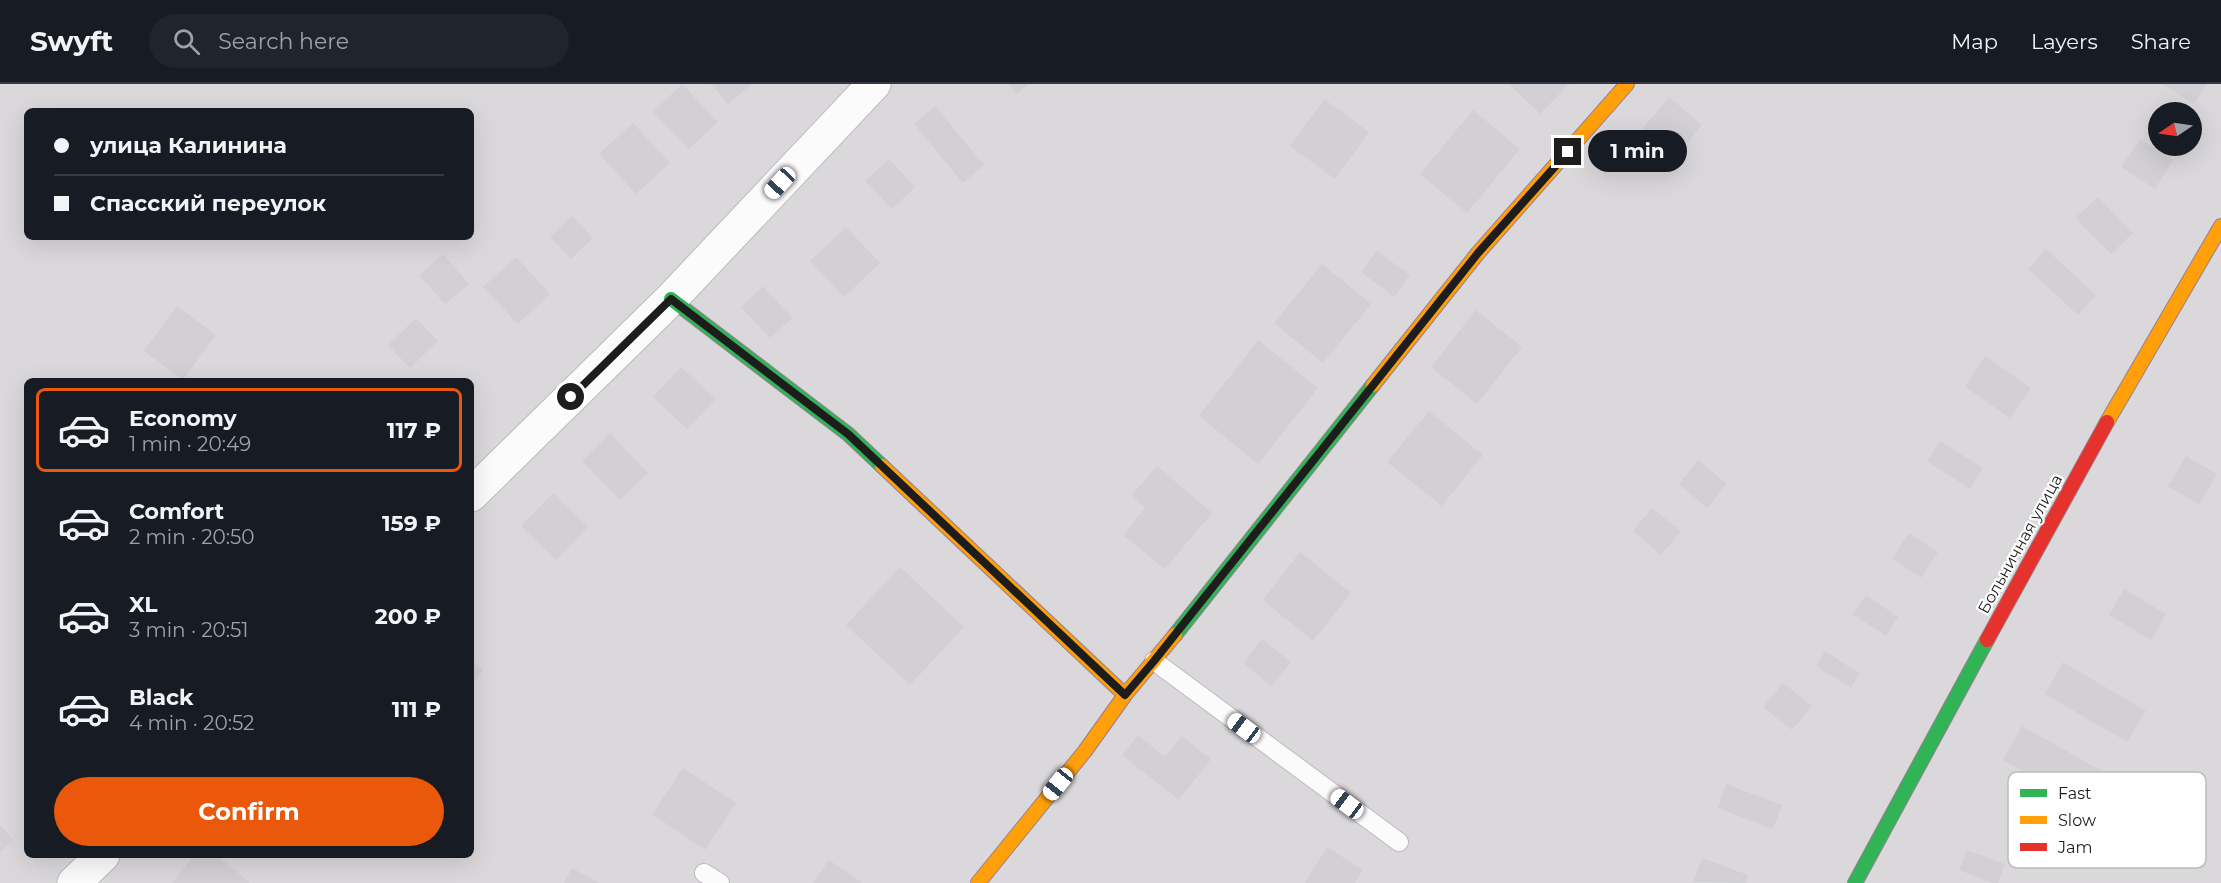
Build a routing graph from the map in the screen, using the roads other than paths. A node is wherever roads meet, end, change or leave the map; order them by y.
1 (874, 84) edge
2 (1627, 84) edge
3 (2221, 226) edge
4 (671, 299) junction
5 (474, 492) edge
6 (1154, 661) junction
7 (1125, 695) junction
8 (1399, 843) dead end
9 (100, 858) edge
10 (704, 873) dead end
11 (75, 883) edge
12 (720, 883) edge
13 (978, 883) edge
14 (1855, 883) edge

1 - 4 street
2 - 6 street
3 - 14 street, Больничная улица
4 - 5 street
4 - 7 street
6 - 7 street
6 - 8 lane
7 - 13 street
9 - 11 street
10 - 12 lane

